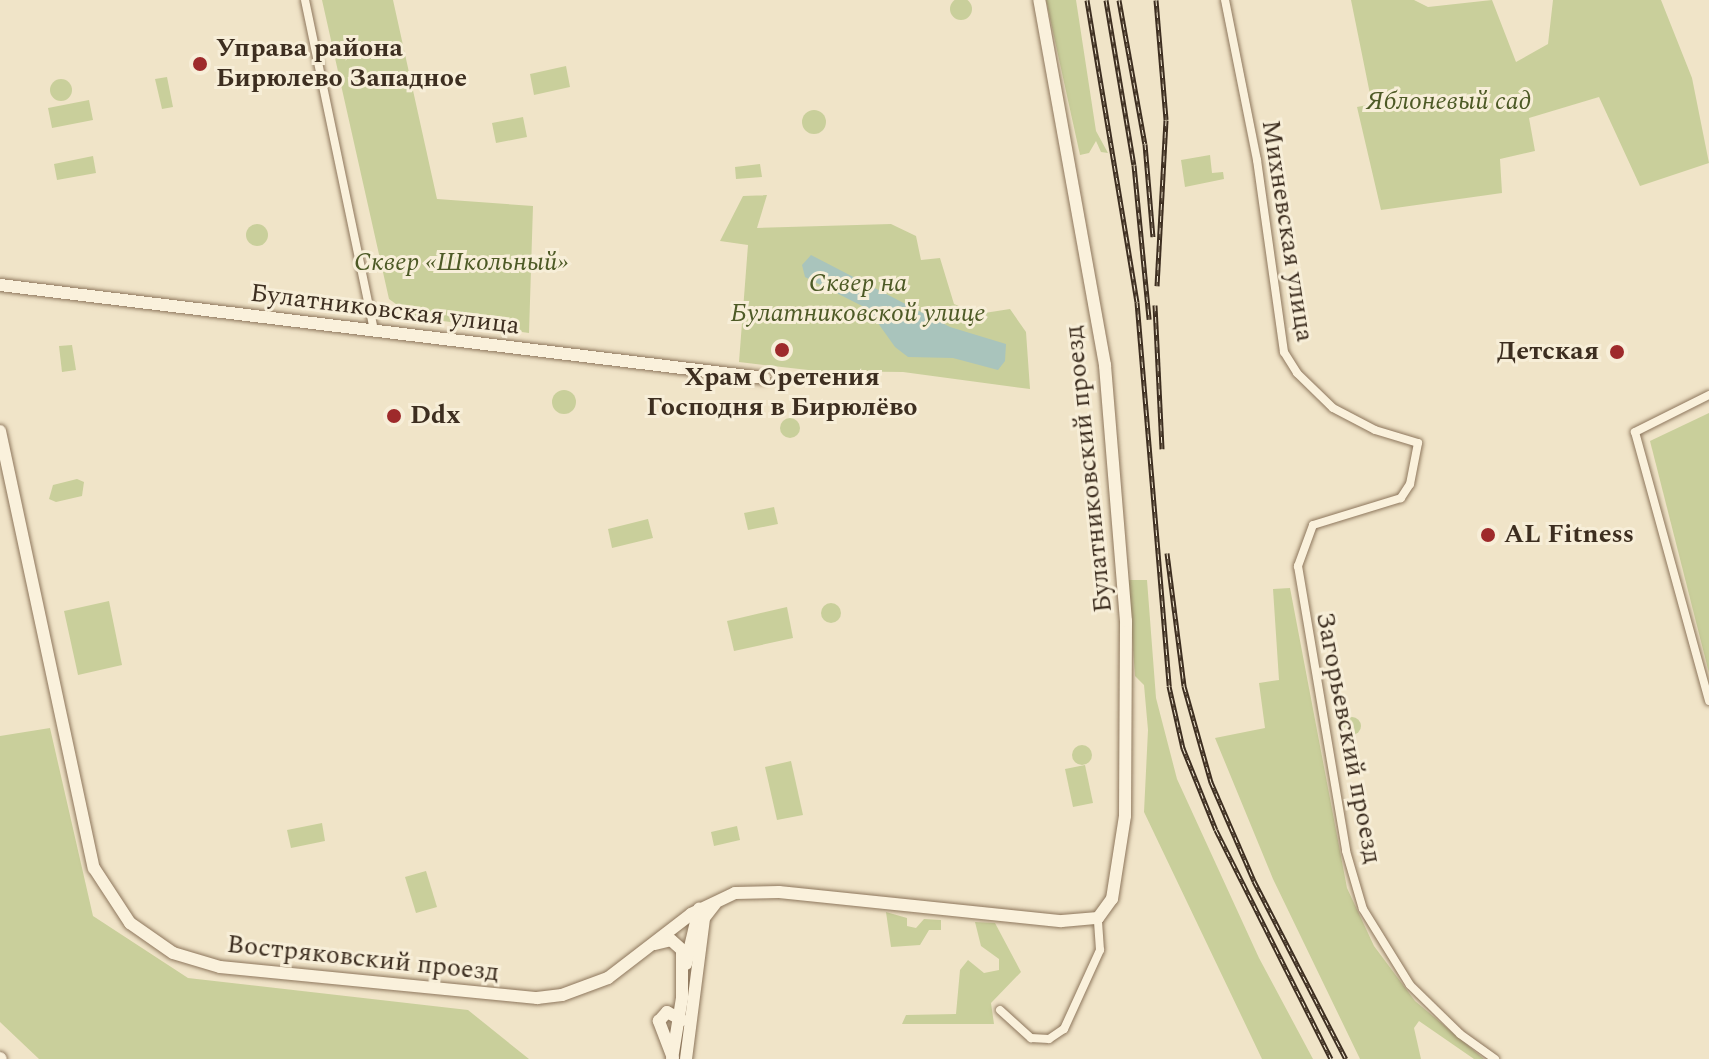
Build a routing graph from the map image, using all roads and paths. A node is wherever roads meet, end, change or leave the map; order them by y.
1 (305, 0) edge
2 (1039, 0) edge
3 (1225, 0) edge
4 (0, 285) edge
5 (374, 331) junction
6 (764, 378) dead end
7 (1709, 395) edge
8 (0, 431) edge
9 (1418, 443) joint
10 (1709, 701) edge
11 (720, 898) junction
12 (695, 914) junction
13 (1100, 922) junction
14 (701, 940) junction
15 (648, 946) junction
16 (684, 973) junction
17 (1000, 1010) dead end
18 (683, 1021) junction
19 (677, 1058) edge
20 (1495, 1059) edge

1 - 5 street
2 - 13 street, Булатниковский проезд
3 - 9 street, Михневская улица
4 - 5 street, Булатниковская улица
5 - 6 street, Булатниковская улица
7 - 10 street
8 - 15 street, Востряковский проезд
9 - 20 street, Загорьевский проезд
11 - 12 street, Востряковский проезд
11 - 13 street, Востряковский проезд
11 - 14 street
12 - 14 street
12 - 15 street, Востряковский проезд
12 - 16 street
13 - 17 street, Булатниковский проезд
14 - 18 street
15 - 16 street
16 - 18 street
18 - 19 street
18 - 19 street
18 - 19 street

